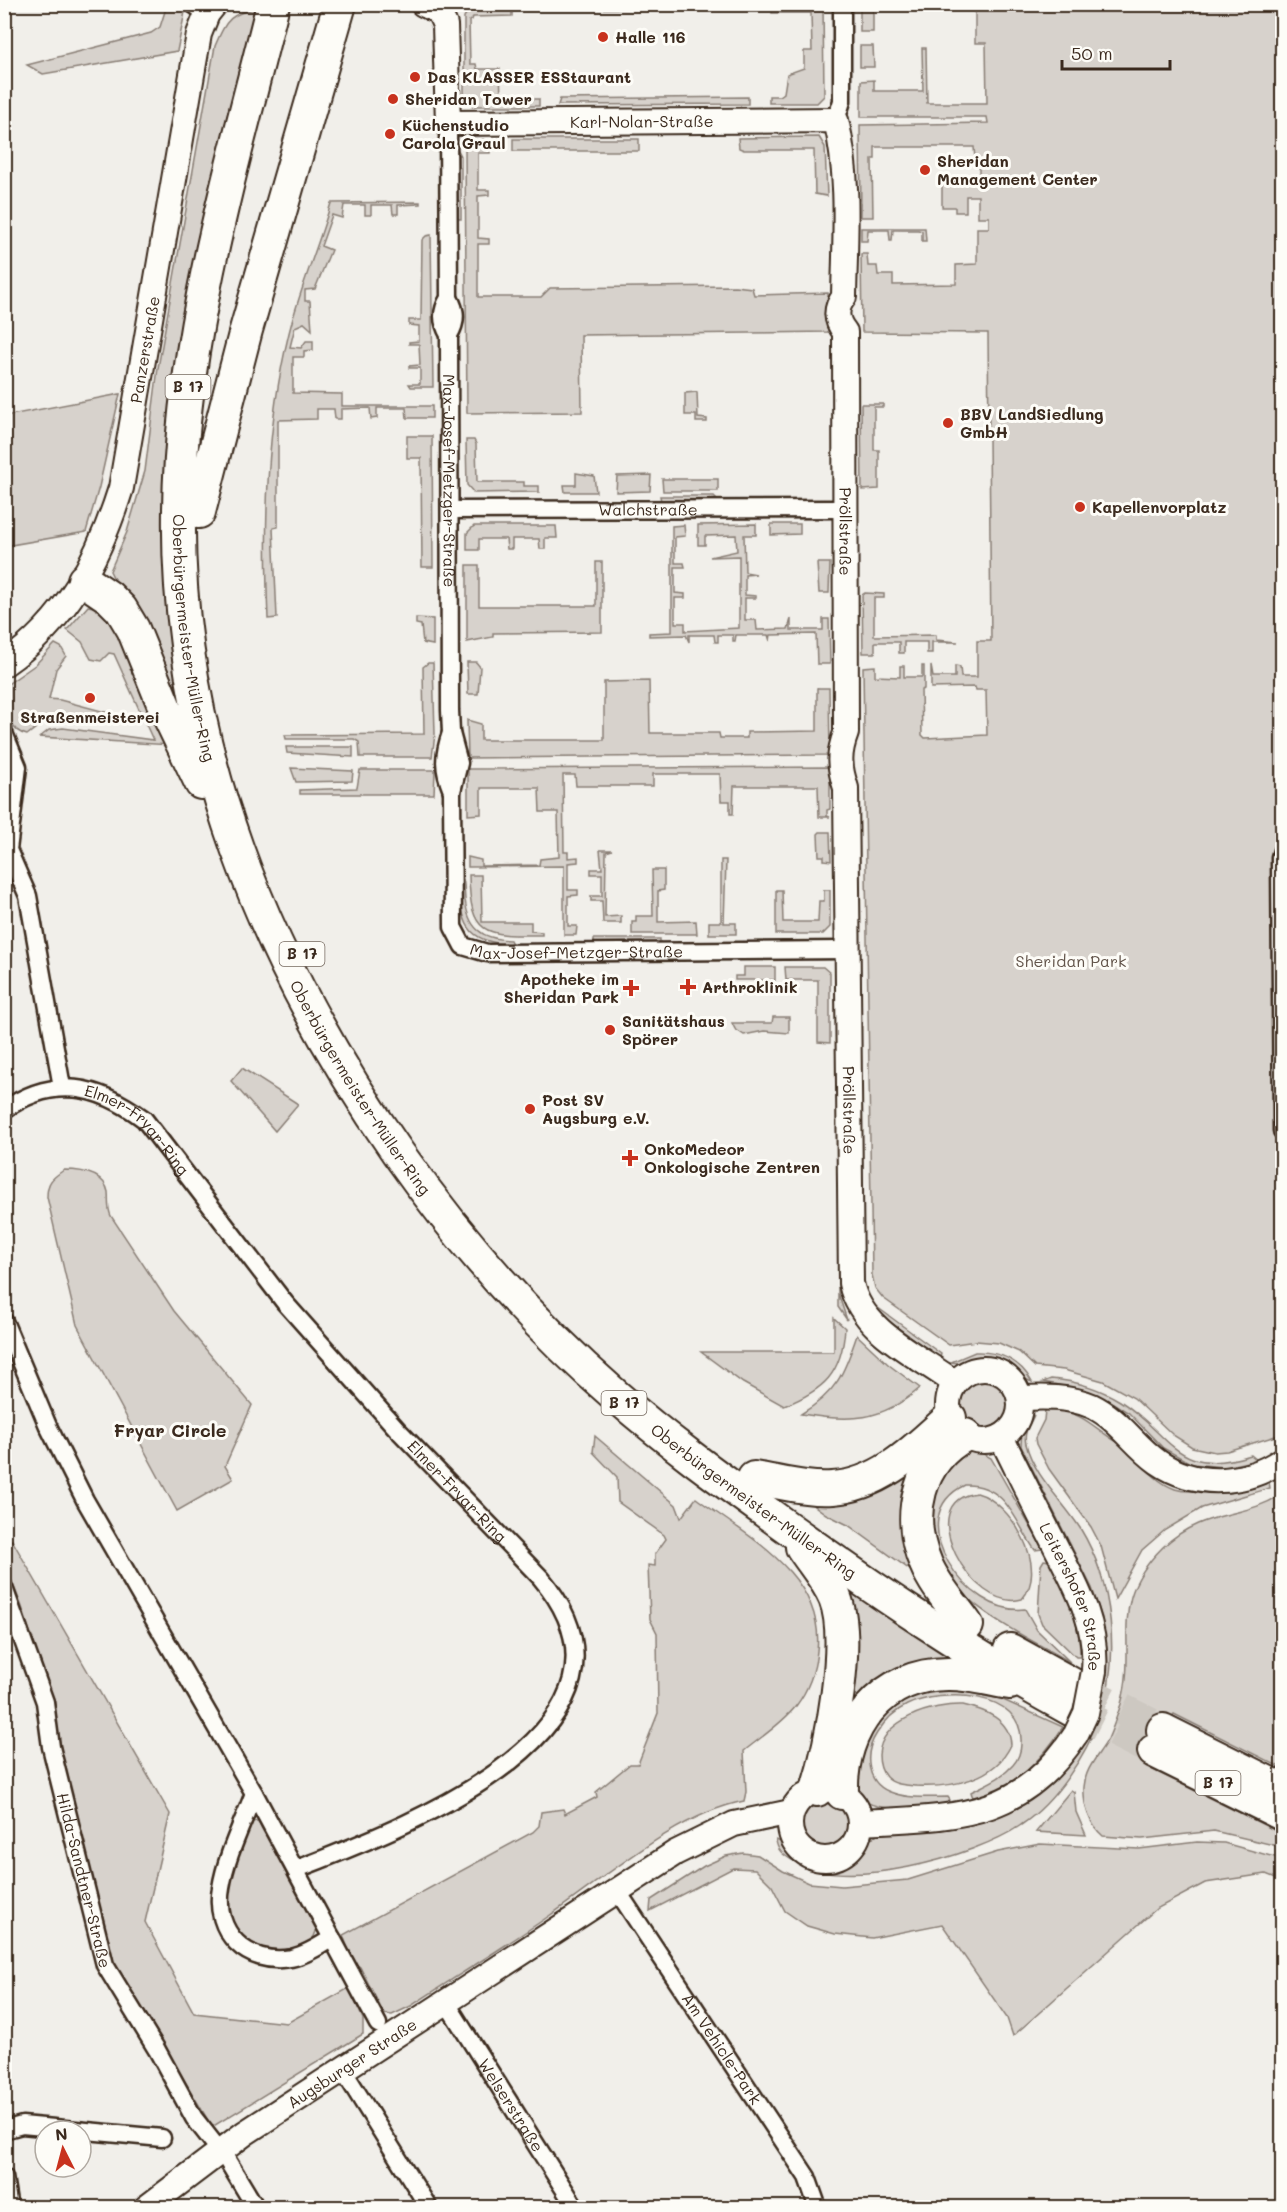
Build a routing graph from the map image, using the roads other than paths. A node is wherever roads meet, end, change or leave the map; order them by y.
1 (294, 4) edge
2 (340, 4) edge
3 (423, 4) edge
4 (842, 4) edge
5 (205, 8) edge
6 (275, 25) edge
7 (836, 120) junction
8 (448, 123) junction
9 (846, 509) junction
10 (450, 510) junction
11 (199, 512) junction
12 (84, 580) junction
13 (4, 664) edge
14 (4, 734) edge
15 (208, 755) junction
16 (1282, 851) edge
17 (847, 950) junction
18 (62, 1087) junction
19 (4, 1110) edge
20 (1282, 1131) edge
21 (4, 1322) edge
22 (955, 1383) junction
23 (1020, 1398) junction
24 (957, 1427) junction
25 (1001, 1437) junction
26 (1282, 1460) edge
27 (754, 1478) junction
28 (790, 1529) junction
29 (4, 1588) edge
30 (967, 1625) junction
31 (1032, 1688) junction
32 (1080, 1701) junction
33 (1282, 1790) edge
34 (830, 1791) junction
35 (254, 1792) junction
36 (1282, 1814) edge
37 (860, 1822) junction
38 (792, 1824) junction
39 (297, 1869) junction
40 (618, 1892) junction
41 (333, 1938) junction
42 (446, 2002) junction
43 (378, 2024) dead end
44 (343, 2070) junction
45 (4, 2130) edge
46 (162, 2138) dead end
47 (220, 2150) junction
48 (4, 2177) edge
49 (9, 2208) edge
50 (146, 2208) edge
51 (256, 2208) edge
52 (429, 2208) edge
53 (576, 2208) edge
54 (818, 2208) edge

1 - 6 highway, B 17
2 - 11 highway
3 - 8 street, Max-Josef-Metzger-Straße
4 - 7 street, Pröllstraße
5 - 12 street, Panzerstraße
6 - 11 highway, Oberbürgermeister-Müller-Ring / B 17
6 - 15 highway, Oberbürgermeister-Müller-Ring / B 17
7 - 8 street, Karl-Nolan-Straße
7 - 9 street, Pröllstraße
8 - 10 street, Max-Josef-Metzger-Straße
9 - 10 street, Walchstraße
9 - 17 street, Pröllstraße
10 - 17 street, Max-Josef-Metzger-Straße
11 - 15 highway, Oberbürgermeister-Müller-Ring / B 17
12 - 13 street, Panzerstraße
12 - 15 highway
14 - 18 street, Elmer-Fryar-Ring
15 - 27 highway, Oberbürgermeister-Müller-Ring / B 17
15 - 28 highway, Oberbürgermeister-Müller-Ring / B 17
16 - 20 street
17 - 22 street, Pröllstraße
18 - 19 street, Elmer-Fryar-Ring
18 - 39 street, Elmer-Fryar-Ring
21 - 35 street
22 - 23 street
22 - 24 street
23 - 25 street
23 - 26 street
24 - 25 street
24 - 27 highway
24 - 30 highway
25 - 32 street, Leitershofer Straße
27 - 30 highway, Oberbürgermeister-Müller-Ring / B 17
28 - 31 highway, Oberbürgermeister-Müller-Ring / B 17
28 - 34 highway
29 - 47 street, Hilda-Sandtner-Straße
30 - 32 highway, Oberbürgermeister-Müller-Ring / B 17
31 - 32 highway, Oberbürgermeister-Müller-Ring / B 17
31 - 34 highway
32 - 37 street
33 - 36 highway, B 17
34 - 37 street
34 - 38 street
35 - 39 street
35 - 41 street
37 - 38 street
38 - 40 street
39 - 41 street
40 - 42 street, Augsburger Straße
40 - 54 street, Am Vehicle-Park
41 - 43 street
42 - 44 street, Augsburger Straße
42 - 53 street, Welserstraße
44 - 47 street, Augsburger Straße
44 - 52 street
45 - 46 street
47 - 50 street, Augsburger Straße
47 - 51 street, Hilda-Sandtner-Straße
48 - 49 street

